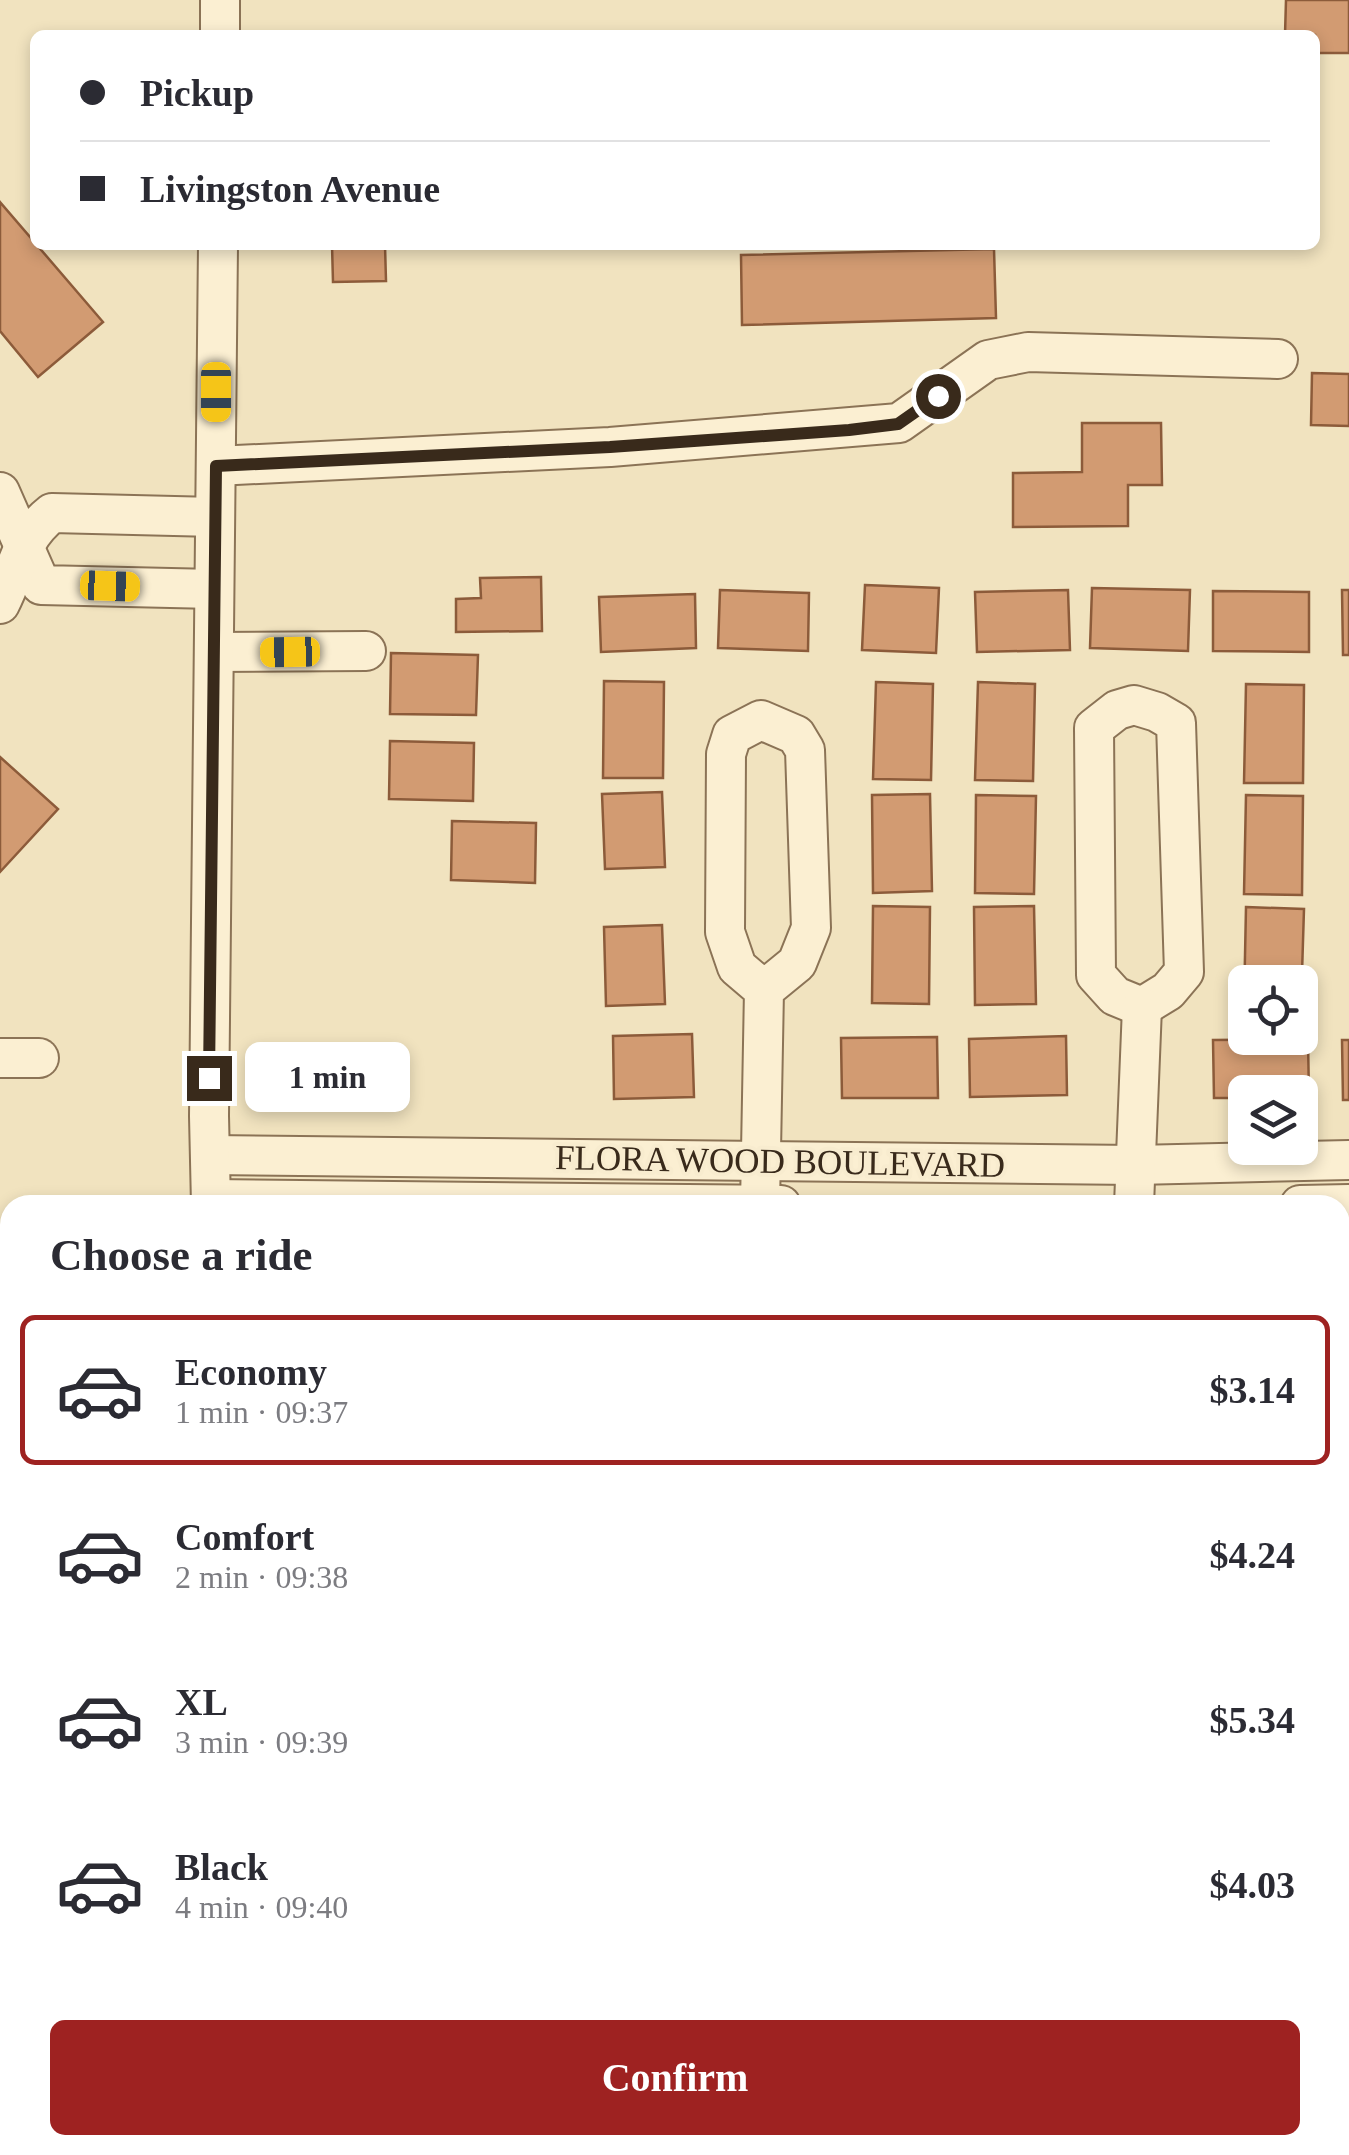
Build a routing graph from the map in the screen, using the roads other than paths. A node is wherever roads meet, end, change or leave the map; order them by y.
1 (220, 0) edge
2 (220, 30) edge
3 (218, 250) edge
4 (1278, 358) dead end
5 (216, 466) junction
6 (0, 492) edge
7 (215, 518) junction
8 (22, 548) junction
9 (214, 589) junction
10 (0, 604) edge
11 (366, 651) dead end
12 (214, 652) junction
13 (764, 990) junction
14 (1142, 1007) junction
15 (0, 1058) edge
16 (39, 1058) dead end
17 (210, 1155) junction
18 (426, 1158) junction
19 (1349, 1160) edge
20 (761, 1161) junction
21 (1136, 1164) junction
22 (211, 1195) edge
23 (426, 1195) edge
24 (760, 1195) edge
25 (1134, 1195) edge

1 - 2 street
3 - 5 street
4 - 5 street
5 - 7 street
6 - 8 street
7 - 8 street
7 - 9 street
8 - 9 street
8 - 10 street
9 - 12 street
11 - 12 street
12 - 17 street
13 - 13 street
13 - 20 street
14 - 14 street
14 - 21 street
15 - 16 street
17 - 18 street, FLORA WOOD BOULEVARD
17 - 22 street
18 - 20 street, FLORA WOOD BOULEVARD
18 - 23 street
19 - 21 street, FLORA WOOD BOULEVARD
20 - 21 street, FLORA WOOD BOULEVARD
20 - 24 street
21 - 25 street

